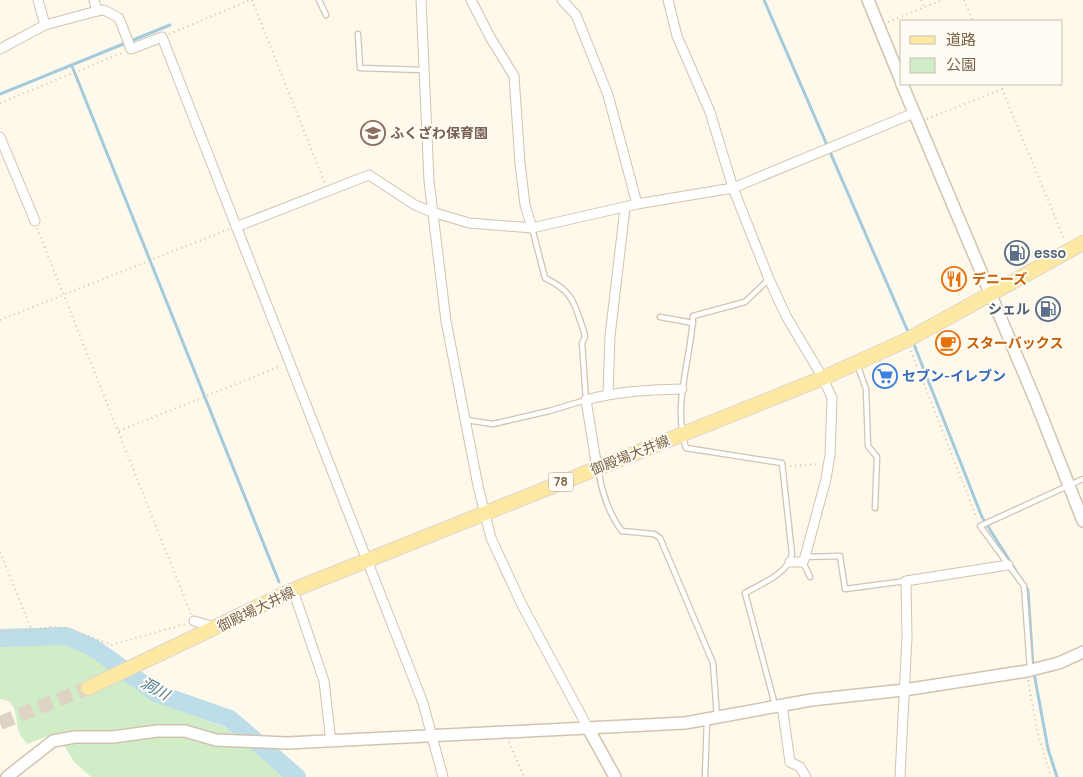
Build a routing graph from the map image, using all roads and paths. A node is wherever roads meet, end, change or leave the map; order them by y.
1 (38, 0) edge
2 (94, 0) edge
3 (251, 0) edge
4 (320, 0) edge
5 (421, 0) edge
6 (471, 0) edge
7 (562, 0) edge
8 (668, 0) edge
9 (868, 0) edge
10 (920, 0) edge
11 (942, 0) edge
12 (964, 0) edge
13 (924, 8) junction
14 (97, 11) junction
15 (326, 15) dead end
16 (973, 20) edge
17 (45, 25) junction
18 (879, 26) junction
19 (358, 34) dead end
20 (162, 37) junction
21 (0, 49) edge
22 (131, 49) junction
23 (424, 70) junction
24 (900, 78) edge
25 (903, 85) edge
26 (1000, 85) edge
27 (1002, 89) junction
28 (0, 103) edge
29 (916, 118) junction
30 (0, 137) edge
31 (733, 188) junction
32 (327, 190) junction
33 (637, 204) junction
34 (624, 208) junction
35 (432, 212) junction
36 (35, 221) joint
37 (236, 227) junction
38 (532, 228) junction
39 (1083, 243) edge
40 (1069, 250) junction
41 (769, 279) junction
42 (64, 293) junction
43 (990, 294) junction
44 (660, 317) dead end
45 (0, 320) edge
46 (693, 323) junction
47 (910, 338) junction
48 (290, 363) junction
49 (857, 363) junction
50 (824, 378) junction
51 (682, 389) junction
52 (608, 394) junction
53 (586, 400) junction
54 (466, 420) junction
55 (119, 431) junction
56 (682, 434) junction
57 (828, 463) junction
58 (783, 466) junction
59 (598, 468) junction
60 (1083, 479) edge
61 (1068, 487) junction
62 (875, 508) dead end
63 (484, 513) junction
64 (1083, 521) edge
65 (980, 526) junction
66 (0, 552) edge
67 (368, 560) junction
68 (804, 560) junction
69 (790, 562) junction
70 (1008, 565) junction
71 (810, 577) dead end
72 (906, 582) junction
73 (293, 590) junction
74 (194, 621) junction
75 (216, 628) junction
76 (32, 631) junction
77 (0, 632) edge
78 (1083, 652) edge
79 (1029, 670) junction
80 (88, 688) tunnel mouth
81 (904, 690) junction
82 (779, 706) junction
83 (712, 718) junction
84 (588, 728) junction
85 (506, 733) junction
86 (434, 738) junction
87 (331, 742) junction
88 (7, 777) edge
89 (443, 777) edge
90 (524, 777) edge
91 (615, 777) edge
92 (705, 777) edge
93 (806, 777) edge
94 (900, 777) edge
95 (1051, 777) edge

1 - 17 street
2 - 14 street
3 - 20 path
3 - 32 path
4 - 15 lane
5 - 23 street
6 - 38 street
7 - 33 street
8 - 31 street
9 - 18 street
10 - 13 path
11 - 13 path
12 - 16 path
13 - 18 path
14 - 17 street
14 - 22 street
17 - 21 street
18 - 24 street
19 - 23 lane
20 - 22 street
20 - 37 street
22 - 28 path
23 - 35 street
25 - 29 street
26 - 27 path
27 - 29 path
27 - 40 path
29 - 31 street
29 - 43 street
30 - 36 street
31 - 33 street
31 - 41 street
32 - 35 street
32 - 37 street
33 - 34 street
34 - 38 street
34 - 52 street
35 - 38 street
35 - 54 street
36 - 42 path
37 - 42 path
37 - 48 street
38 - 53 lane
39 - 40 main road, 御殿場大井線 / 78
40 - 43 main road, 御殿場大井線 / 78
41 - 46 lane
41 - 50 street
42 - 45 path
42 - 55 path
43 - 47 main road, 御殿場大井線 / 78
43 - 61 street
44 - 46 lane
46 - 51 lane
47 - 49 main road, 御殿場大井線 / 78
47 - 65 path
48 - 55 path
48 - 67 street
49 - 50 main road, 御殿場大井線 / 78
49 - 62 lane
50 - 56 main road, 御殿場大井線 / 78
50 - 57 street
51 - 52 street
51 - 56 lane
52 - 53 street
53 - 54 lane
53 - 59 street
54 - 63 street
55 - 74 path
56 - 58 lane
56 - 59 main road, 御殿場大井線 / 78
57 - 58 path
57 - 68 street
58 - 69 lane
59 - 63 main road, 御殿場大井線 / 78
59 - 83 lane
60 - 61 lane
61 - 64 street
61 - 65 lane
63 - 67 main road, 御殿場大井線 / 78
63 - 84 street
65 - 70 lane
66 - 76 path
67 - 73 main road, 御殿場大井線 / 78
67 - 86 street
68 - 69 street
68 - 71 lane
68 - 72 lane
69 - 82 lane
70 - 72 street
70 - 79 lane
72 - 81 street
73 - 75 main road, 御殿場大井線 / 78
73 - 87 street
74 - 75 street
74 - 76 path
75 - 80 main road, 御殿場大井線 / 78
76 - 77 path
78 - 79 street
79 - 81 street
79 - 95 path
81 - 82 street
81 - 94 street
82 - 83 street
82 - 93 street
83 - 84 street
83 - 92 lane
84 - 85 street
84 - 91 street
85 - 86 street
85 - 90 path
86 - 87 street
86 - 89 street
87 - 88 street

